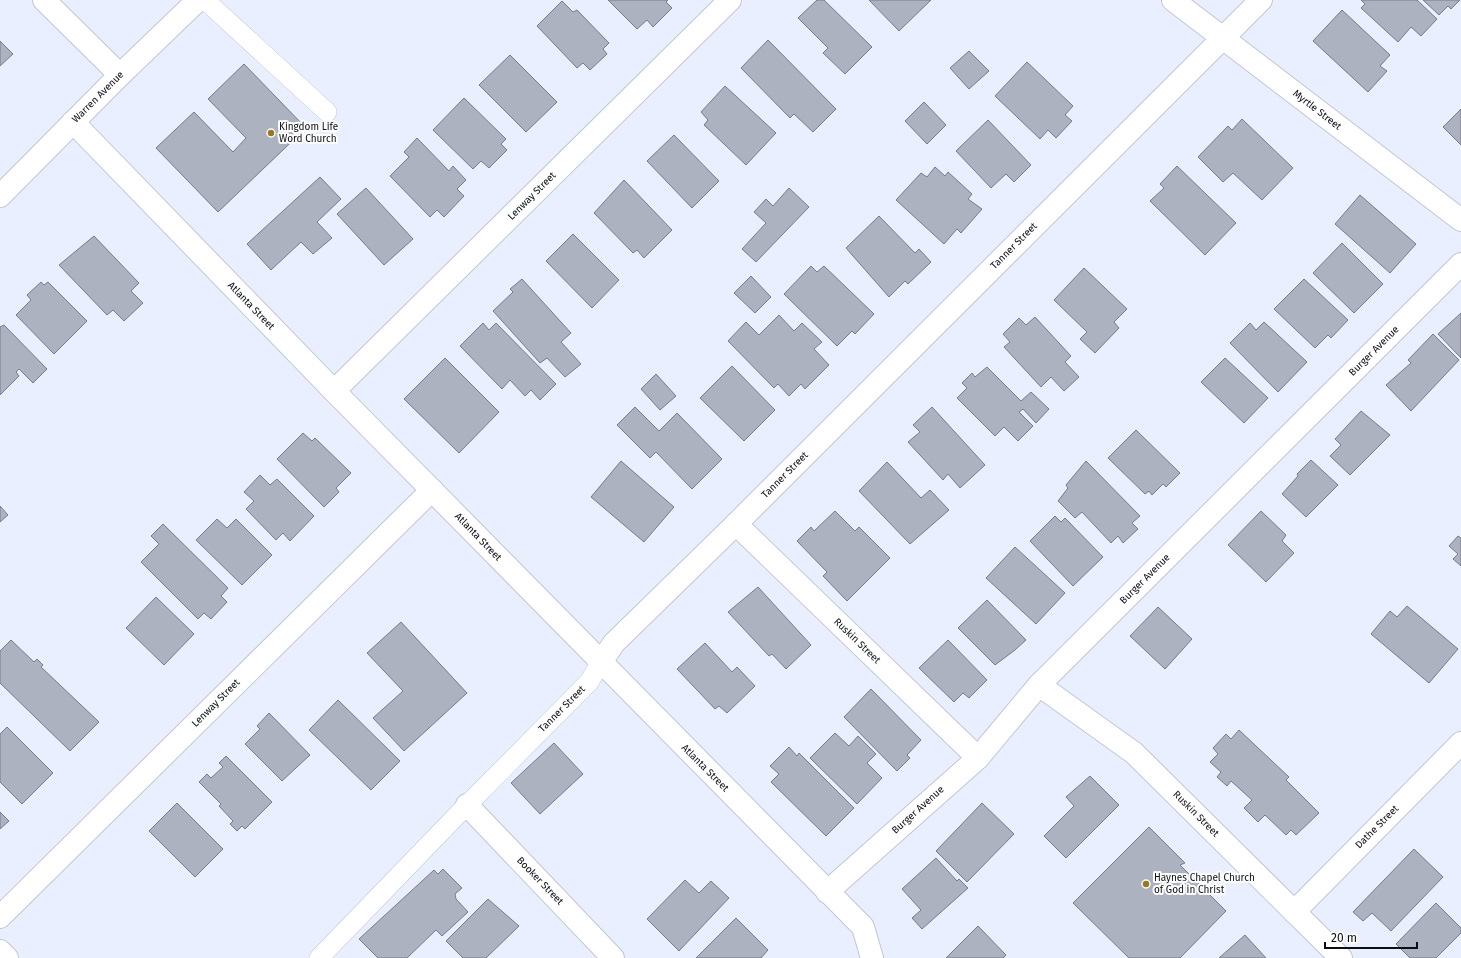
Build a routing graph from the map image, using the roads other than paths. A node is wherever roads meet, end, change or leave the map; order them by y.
1 (44, 0) edge
2 (198, 0) edge
3 (205, 0) edge
4 (730, 0) edge
5 (1173, 0) edge
6 (1261, 0) edge
7 (1223, 37) junction
8 (120, 75) junction
9 (327, 112) dead end
10 (73, 122) junction
11 (0, 196) edge
12 (1461, 220) edge
13 (1461, 264) edge
14 (334, 391) junction
15 (432, 490) junction
16 (736, 524) junction
17 (601, 662) junction
18 (1039, 685) junction
19 (1461, 743) edge
20 (978, 758) junction
21 (467, 805) junction
22 (827, 892) junction
23 (1294, 912) junction
24 (0, 917) edge
25 (0, 951) edge
26 (7, 958) edge
27 (319, 958) edge
28 (612, 958) edge
29 (872, 958) edge
30 (1341, 958) edge

1 - 8 street
2 - 8 street, Warren Avenue
3 - 9 lane
4 - 14 street, Lenway Street
5 - 7 street, Myrtle Street
6 - 7 street, Tanner Street
7 - 12 street, Myrtle Street
7 - 16 street, Tanner Street
8 - 10 street, Warren Avenue
10 - 11 street, Warren Avenue
10 - 14 street, Atlanta Street
13 - 18 street, Burger Avenue
14 - 15 street, Atlanta Street
15 - 17 street, Atlanta Street
15 - 24 street, Lenway Street
16 - 17 street, Tanner Street
16 - 20 street, Ruskin Street
17 - 21 lane, Tanner Street
17 - 22 street, Atlanta Street
18 - 20 street, Burger Avenue
18 - 23 street, Ruskin Street
19 - 23 street, Dathe Street
20 - 22 street, Burger Avenue
21 - 27 lane, Tanner Street
21 - 28 street, Booker Street
22 - 29 street, Atlanta Street
23 - 30 street, Ruskin Street
25 - 26 street

